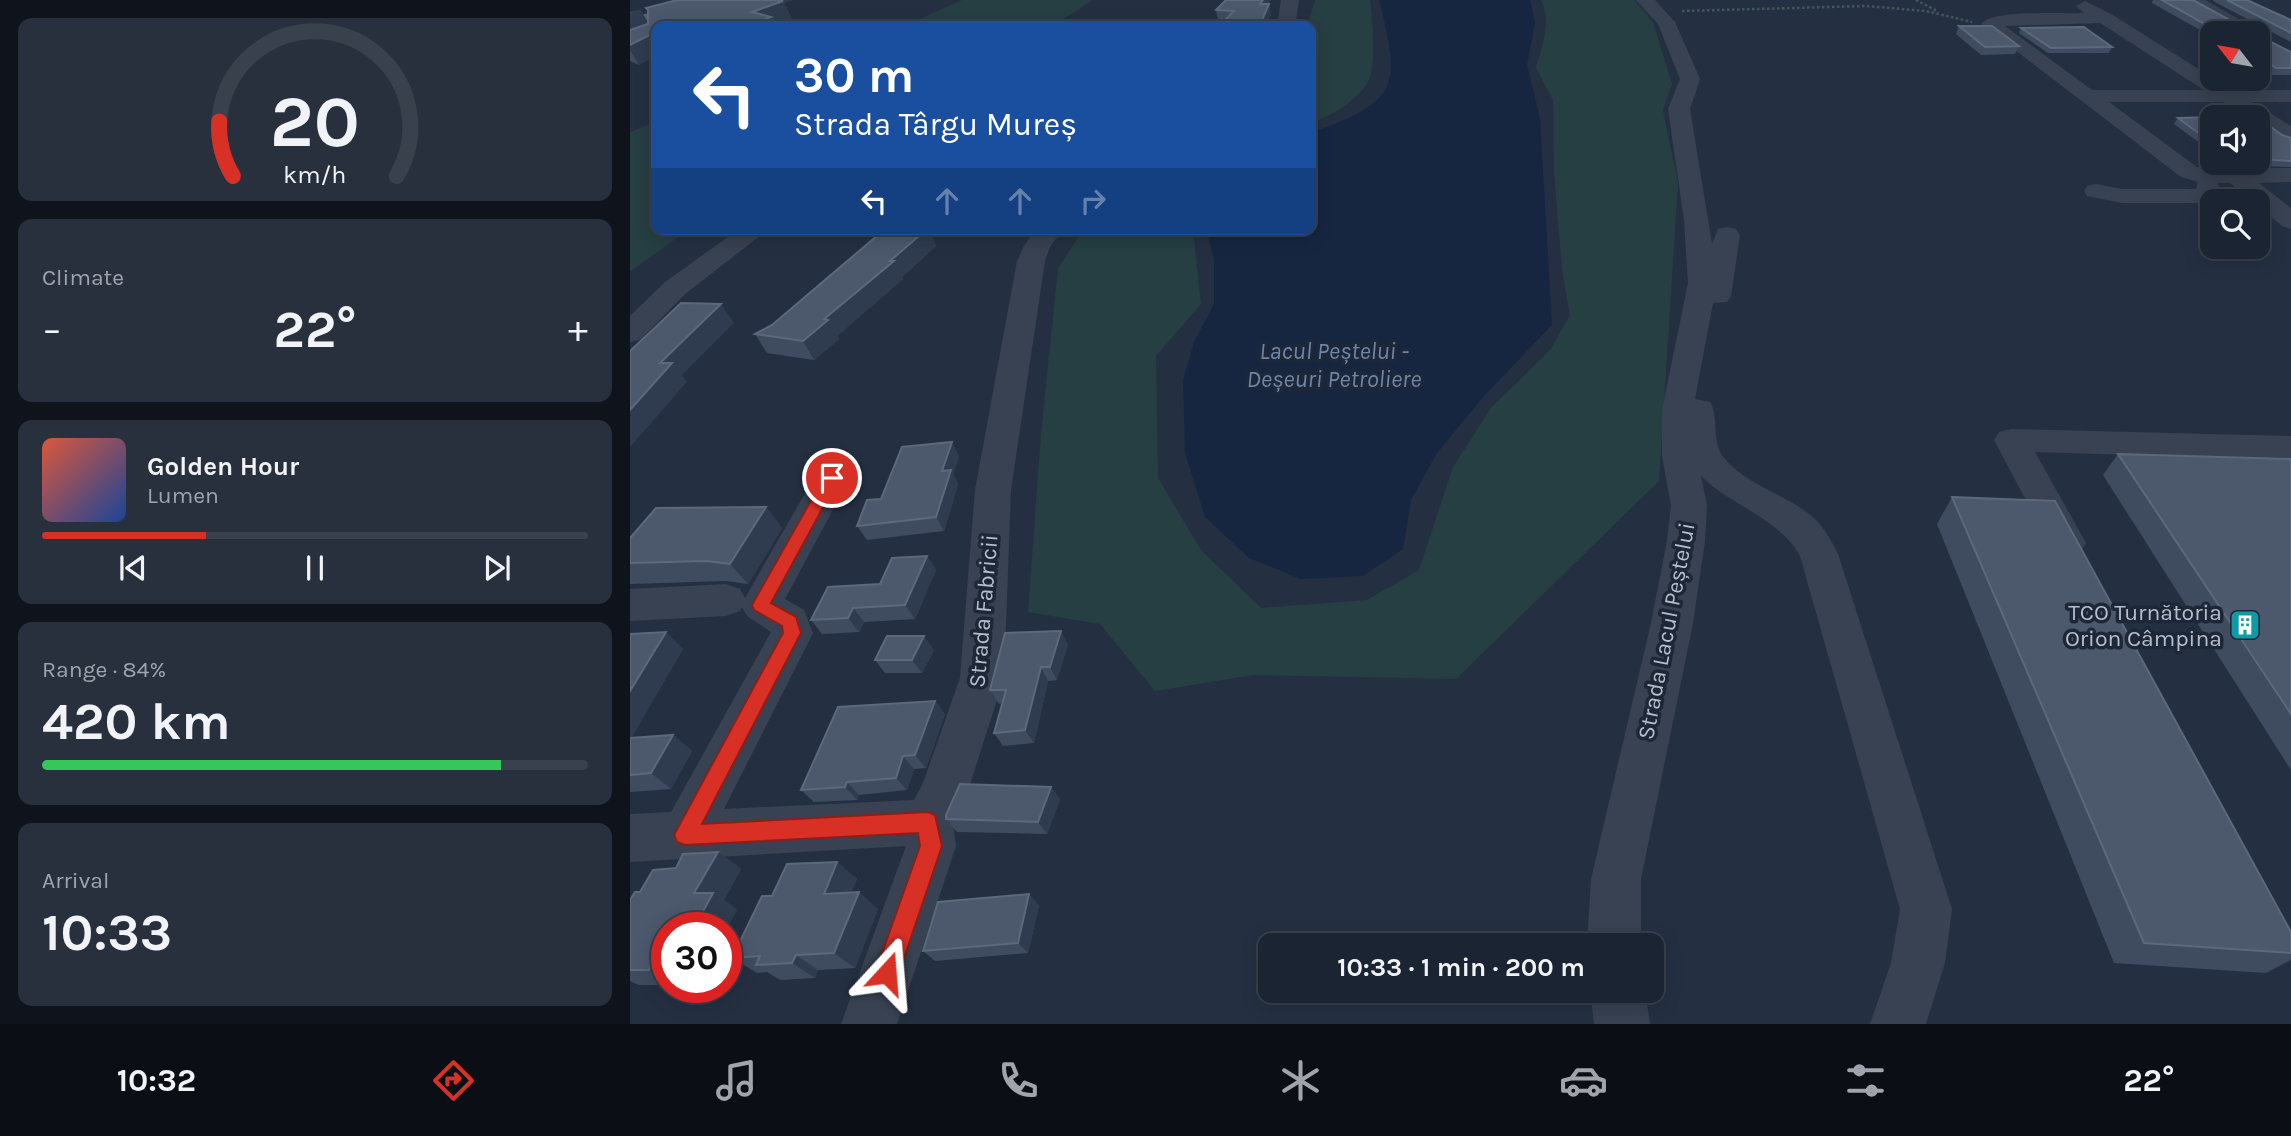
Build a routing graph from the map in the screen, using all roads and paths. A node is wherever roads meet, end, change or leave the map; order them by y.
1 (719, 0) edge
2 (1290, 0) edge
3 (1916, 0) edge
4 (2075, 0) edge
5 (2192, 0) edge
6 (1653, 7) edge
7 (1941, 13) junction
8 (2105, 18) junction
9 (1287, 21) edge
10 (2231, 21) edge
11 (630, 24) edge
12 (1994, 27) junction
13 (651, 36) edge
14 (630, 44) edge
15 (2088, 96) junction
16 (2230, 96) junction
17 (2291, 96) edge
18 (2291, 136) edge
19 (2196, 174) junction
20 (2200, 174) edge
21 (2235, 175) edge
22 (2270, 175) edge
23 (2291, 175) edge
24 (2096, 191) dead end
25 (2291, 221) edge
26 (748, 235) edge
27 (1045, 235) edge
28 (1727, 235) dead end
29 (630, 333) edge
30 (2291, 448) edge
31 (832, 478) dead end
32 (2083, 573) edge
33 (726, 600) dead end
34 (635, 612) edge
35 (928, 822) junction
36 (685, 835) junction
37 (630, 838) edge
38 (1614, 933) edge
39 (1619, 1003) edge
40 (869, 1024) edge
41 (1622, 1024) edge
42 (1898, 1024) edge

1 - 11 main road
2 - 9 street
3 - 7 path
4 - 8 street
5 - 10 street
6 - 7 path
6 - 38 street, Strada Lacul Peștelui
7 - 12 path
8 - 12 street
8 - 16 street
12 - 15 street
13 - 14 street
15 - 16 street
15 - 19 street
16 - 17 street
16 - 18 street
19 - 20 street
19 - 24 street
21 - 25 street
22 - 23 street
26 - 29 street
27 - 35 street, Strada Fabricii
28 - 42 street
30 - 32 street
31 - 36 street
33 - 34 street
35 - 36 street
35 - 40 street, Strada Fabricii
36 - 37 street
39 - 41 street

